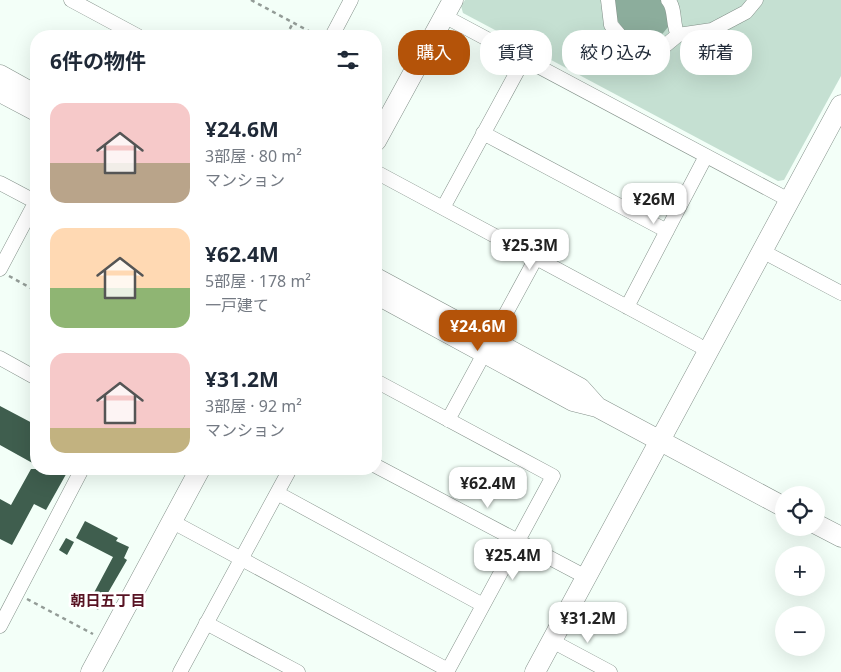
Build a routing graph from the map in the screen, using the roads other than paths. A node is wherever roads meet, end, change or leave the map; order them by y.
1 (71, 0) edge
2 (351, 0) edge
3 (608, 0) edge
4 (668, 0) edge
5 (756, 0) edge
6 (448, 8) edge
7 (123, 30) edge
8 (335, 30) edge
9 (481, 30) edge
10 (678, 35) junction
11 (552, 74) edge
12 (0, 75) edge
13 (515, 75) edge
14 (0, 92) edge
15 (30, 92) edge
16 (841, 105) edge
17 (30, 108) edge
18 (382, 131) edge
19 (483, 133) junction
20 (706, 156) junction
21 (382, 175) edge
22 (0, 183) edge
23 (30, 199) edge
24 (790, 200) junction
25 (443, 208) junction
26 (30, 215) edge
27 (667, 231) junction
28 (762, 251) junction
29 (536, 258) junction
30 (4, 272) edge
31 (382, 282) edge
32 (841, 293) edge
33 (382, 297) edge
34 (627, 307) junction
35 (698, 345) dead end
36 (488, 346) junction
37 (0, 358) edge
38 (30, 375) edge
39 (382, 384) edge
40 (448, 420) junction
41 (660, 440) junction
42 (382, 469) edge
43 (79, 475) edge
44 (197, 475) edge
45 (286, 475) edge
46 (276, 493) junction
47 (775, 502) edge
48 (171, 522) junction
49 (825, 529) edge
50 (841, 537) edge
51 (518, 542) junction
52 (241, 559) junction
53 (586, 577) junction
54 (483, 604) junction
55 (206, 623) junction
56 (0, 626) edge
57 (552, 641) junction
58 (447, 671) edge
59 (91, 672) edge
60 (180, 672) edge
61 (298, 672) edge
62 (535, 672) edge
63 (610, 672) edge

1 - 7 street
2 - 8 street
3 - 10 street
4 - 10 street
5 - 10 street
6 - 9 street
6 - 18 street
11 - 20 street
12 - 15 street
13 - 19 street
14 - 17 street
16 - 24 street
19 - 25 street
19 - 27 street
20 - 24 street
20 - 27 street
21 - 25 street
22 - 23 street
24 - 28 street
25 - 29 street
26 - 30 street
27 - 34 street
28 - 32 street
28 - 41 street
29 - 34 street
29 - 36 street
31 - 36 street
33 - 36 street
34 - 35 street
36 - 40 street
36 - 41 street
37 - 38 street
39 - 40 street
40 - 51 street
41 - 47 street
41 - 53 street
42 - 51 street
43 - 56 street
44 - 48 street
45 - 46 street
46 - 52 street
46 - 54 street
48 - 52 street
48 - 59 street
49 - 50 street
51 - 53 street
51 - 54 street
52 - 55 street
52 - 58 street
53 - 57 street
54 - 58 street
55 - 60 street
55 - 61 street
57 - 62 street
57 - 63 street

